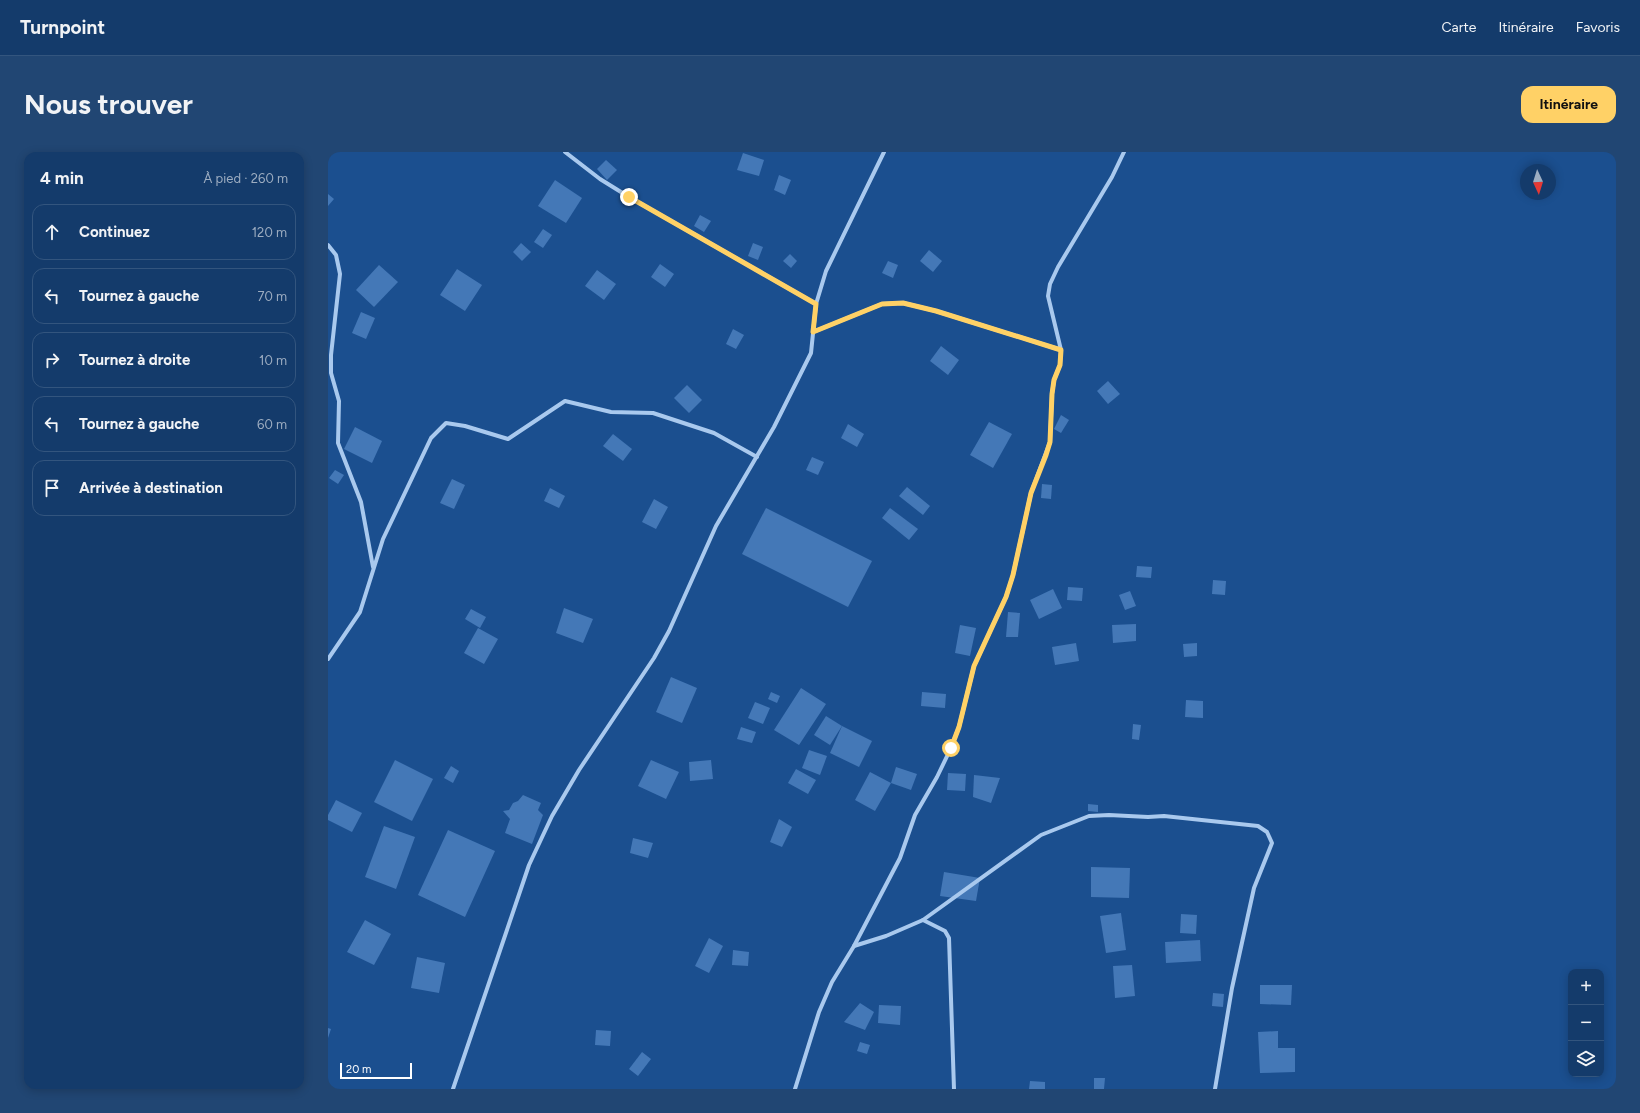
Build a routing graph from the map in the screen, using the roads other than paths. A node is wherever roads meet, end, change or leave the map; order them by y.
1 (565, 152) edge
2 (884, 152) edge
3 (1124, 152) edge
4 (328, 245) edge
5 (816, 304) junction
6 (813, 332) junction
7 (1061, 350) junction
8 (757, 456) junction
9 (373, 569) junction
10 (328, 659) edge
11 (923, 920) junction
12 (854, 946) junction
13 (453, 1089) edge
14 (795, 1089) edge
15 (954, 1089) edge
16 (1215, 1089) edge

1 - 5 street
2 - 5 street
3 - 7 street
4 - 9 street
5 - 6 street
6 - 7 street
6 - 8 street
7 - 12 street
8 - 9 street
8 - 13 street
9 - 10 street
11 - 12 street
11 - 15 street
11 - 16 street
12 - 14 street

